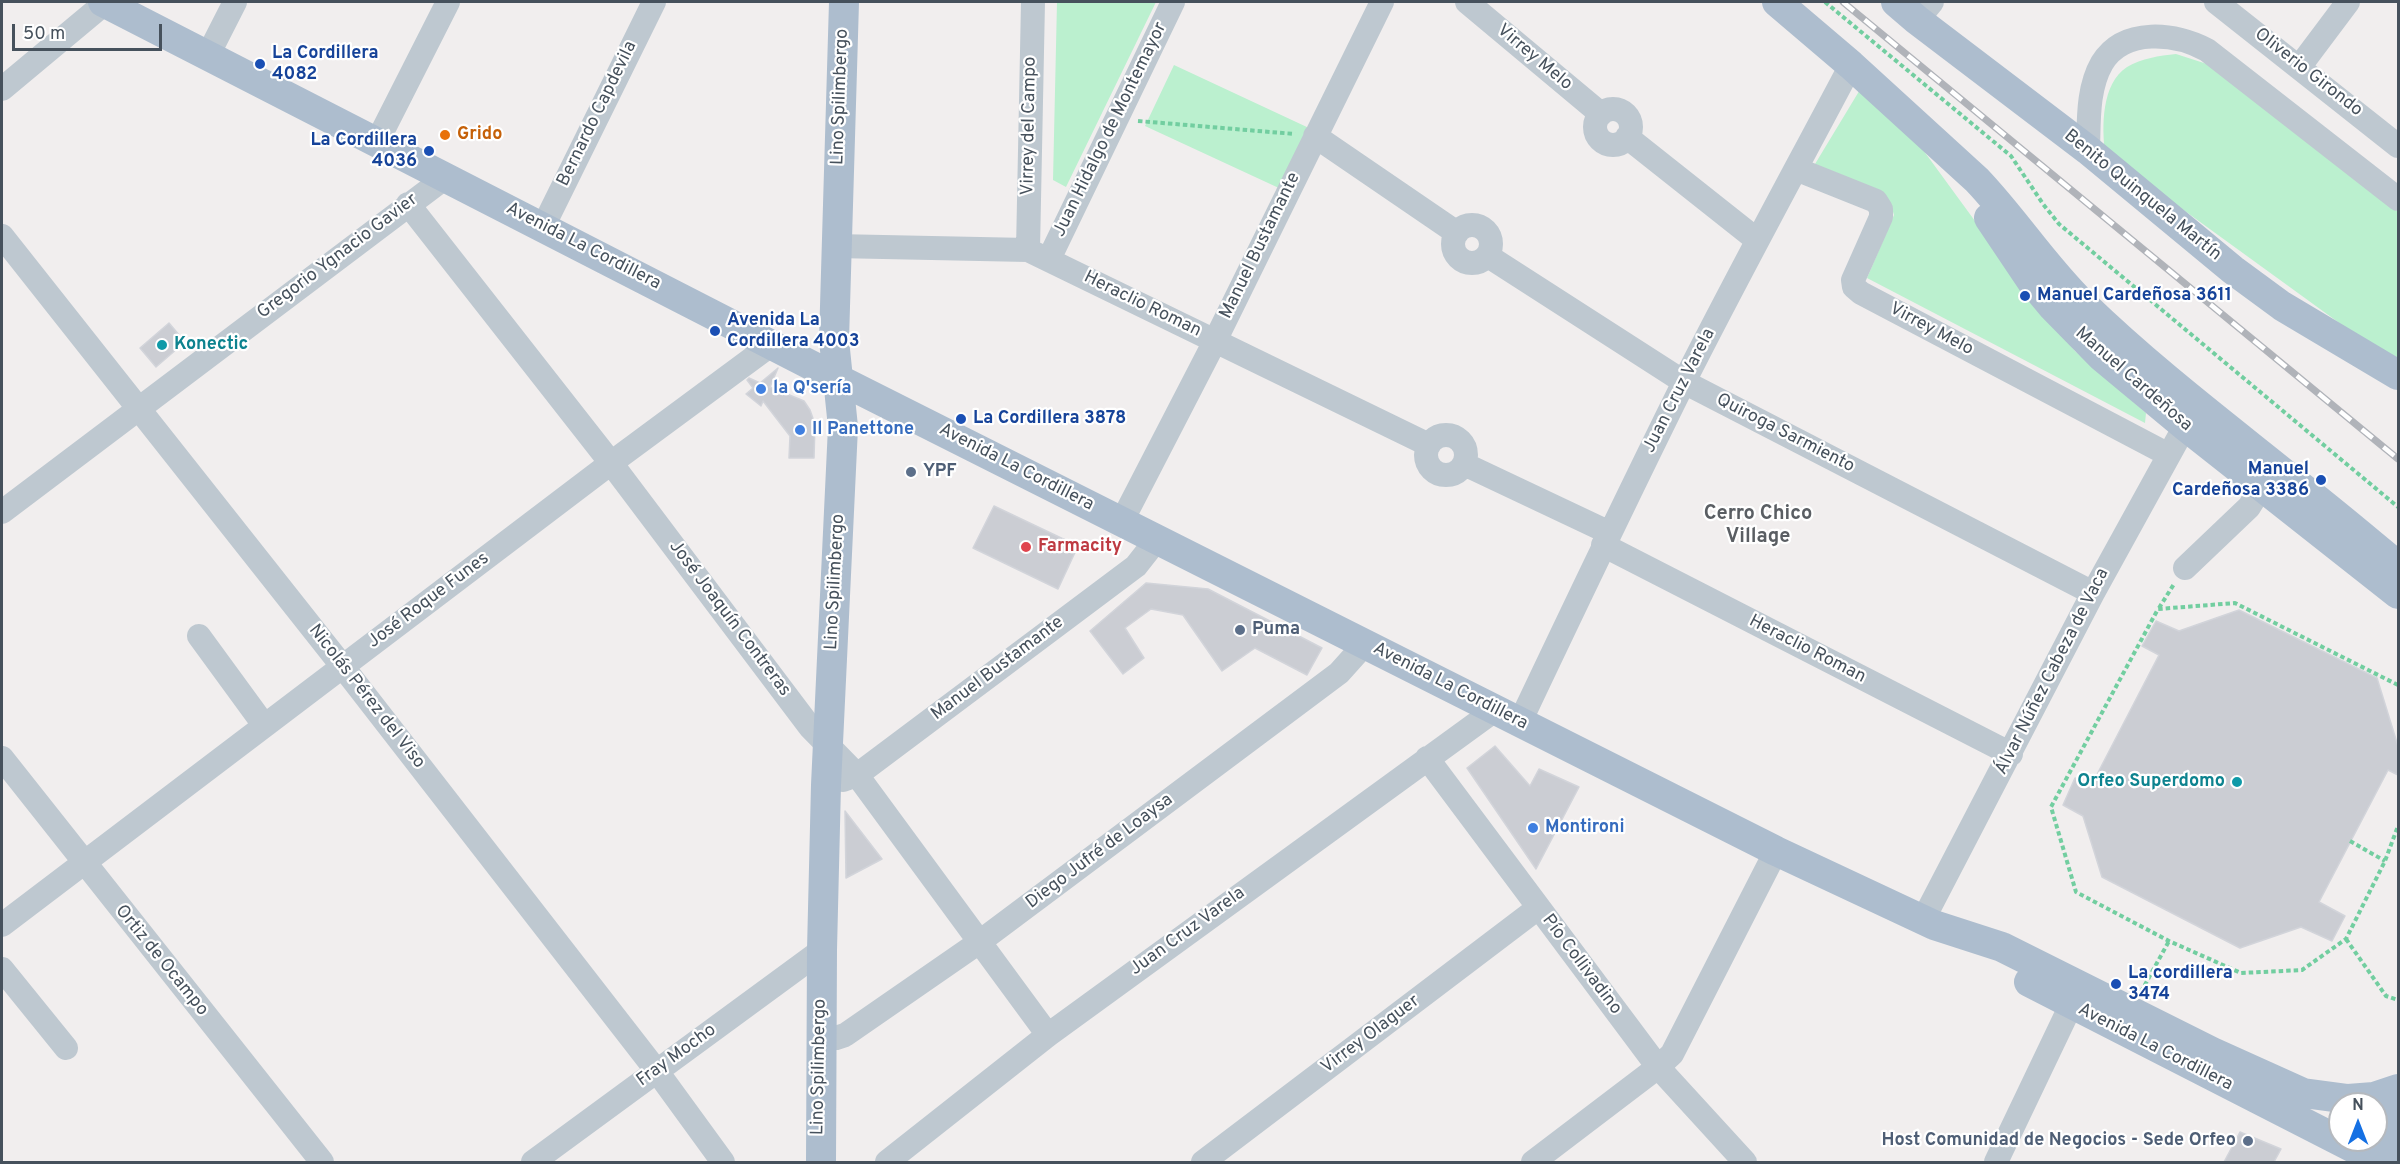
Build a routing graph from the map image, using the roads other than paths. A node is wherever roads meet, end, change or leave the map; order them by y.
1 (104, 2) edge
2 (235, 2) edge
3 (448, 2) edge
4 (654, 2) edge
5 (844, 2) edge
6 (1033, 2) edge
7 (1173, 2) edge
8 (1382, 2) edge
9 (1467, 2) edge
10 (1777, 2) edge
11 (2216, 2) edge
12 (2348, 2) edge
13 (1915, 8) edge
14 (208, 55) junction
15 (1851, 65) junction
16 (2300, 66) junction
17 (2, 89) edge
18 (1913, 121) junction
19 (1315, 136) junction
20 (377, 142) junction
21 (2398, 146) edge
22 (2088, 150) junction
23 (1796, 169) junction
24 (446, 177) junction
25 (2398, 200) edge
26 (408, 204) junction
27 (543, 227) junction
28 (2, 236) edge
29 (1757, 240) junction
30 (836, 246) junction
31 (1039, 255) junction
32 (1215, 341) junction
33 (772, 344) junction
34 (2398, 375) edge
35 (838, 379) junction
36 (1684, 382) junction
37 (138, 409) junction
38 (2185, 426) junction
39 (2169, 455) junction
40 (610, 463) junction
41 (2262, 486) junction
42 (2, 512) edge
43 (1122, 521) junction
44 (1158, 538) junction
45 (1607, 539) junction
46 (2398, 566) edge
47 (2185, 568) road end
48 (2093, 593) junction
49 (2398, 594) edge
50 (199, 636) dead end
51 (1365, 644) junction
52 (343, 667) junction
53 (1507, 716) junction
54 (264, 725) junction
55 (828, 746) junction
56 (2011, 754) junction
57 (2, 758) edge
58 (1427, 758) junction
59 (857, 775) junction
60 (826, 785) junction
61 (1776, 851) junction
62 (83, 863) junction
63 (1539, 908) junction
64 (1929, 922) junction
65 (2, 925) edge
66 (978, 943) junction
67 (822, 950) junction
68 (2, 969) edge
69 (2071, 1005) junction
70 (1048, 1035) junction
71 (821, 1039) junction
72 (66, 1048) dead end
73 (1658, 1068) junction
74 (656, 1070) junction
75 (2398, 1089) edge
76 (2398, 1097) edge
77 (322, 1162) edge
78 (532, 1162) edge
79 (723, 1162) edge
80 (821, 1162) edge
81 (887, 1162) edge
82 (1203, 1162) edge
83 (1533, 1162) edge
84 (1745, 1162) edge
85 (1996, 1162) edge
86 (2381, 1162) edge
87 (2390, 1162) edge

1 - 14 main road, Avenida La Cordillera
1 - 17 street
2 - 14 street
3 - 20 street
4 - 27 street, Bernardo Capdevila
5 - 30 main road, Lino Spilimbergo
6 - 31 street, Virrey del Campo
7 - 31 street, Juan Hidalgo de Montemayor
8 - 19 street, Manuel Bustamante
9 - 29 street, Virrey Melo
10 - 15 main road, Manuel Cardeñosa
11 - 16 street, Oliverio Girondo
12 - 16 street
13 - 22 main road, Benito Quinquela Martín
14 - 20 main road, Avenida La Cordillera
15 - 18 main road, Manuel Cardeñosa
15 - 23 street, Juan Cruz Varela
16 - 21 street, Oliverio Girondo
18 - 38 main road, Manuel Cardeñosa
18 - 46 main road, Manuel Cardeñosa
19 - 32 street, Manuel Bustamante
19 - 36 street, Quiroga Sarmiento
20 - 24 main road, Avenida La Cordillera
22 - 25 street
22 - 34 main road, Benito Quinquela Martín
23 - 29 street, Juan Cruz Varela
23 - 39 street, Virrey Melo
24 - 26 street, Gregorio Ygnacio Gavier
24 - 27 main road, Avenida La Cordillera
26 - 37 street, Gregorio Ygnacio Gavier
26 - 40 street, José Joaquín Contreras
27 - 33 main road, Avenida La Cordillera
28 - 37 street, Nicolás Pérez del Viso
29 - 36 street, Juan Cruz Varela
30 - 31 street, Heraclio Roman
30 - 35 main road, Lino Spilimbergo
31 - 32 street, Heraclio Roman
32 - 43 street, Manuel Bustamante
32 - 45 street, Heraclio Roman
33 - 35 main road, Avenida La Cordillera
33 - 40 street, José Roque Funes
35 - 43 main road, Avenida La Cordillera
35 - 55 main road, Lino Spilimbergo
36 - 45 street, Juan Cruz Varela
36 - 48 street, Quiroga Sarmiento
37 - 42 street, Gregorio Ygnacio Gavier
37 - 52 street, Nicolás Pérez del Viso
38 - 39 street, Álvar Núñez Cabeza de Vaca
38 - 41 main road, Manuel Cardeñosa
39 - 48 street, Álvar Núñez Cabeza de Vaca
40 - 52 street, José Roque Funes
40 - 55 street, José Joaquín Contreras
41 - 47 street
41 - 49 main road, Manuel Cardeñosa
43 - 44 main road, Avenida La Cordillera
44 - 51 main road, Avenida La Cordillera
44 - 59 street, Manuel Bustamante
45 - 53 street, Juan Cruz Varela
45 - 56 street, Heraclio Roman
48 - 56 street, Álvar Núñez Cabeza de Vaca
50 - 54 street
51 - 53 main road, Avenida La Cordillera
51 - 66 street, Diego Jufré de Loaysa
52 - 54 street, José Roque Funes
52 - 74 street, Nicolás Pérez del Viso
53 - 58 street, Juan Cruz Varela
53 - 61 main road, Avenida La Cordillera
54 - 62 street, José Roque Funes
55 - 59 street, José Joaquín Contreras
55 - 60 main road, Lino Spilimbergo
56 - 64 street, Álvar Núñez Cabeza de Vaca
57 - 62 street, Ortiz de Ocampo
58 - 63 street, Pío Collivadino
58 - 70 street, Juan Cruz Varela
59 - 60 street, Manuel Bustamante
59 - 66 street, José Joaquín Contreras
60 - 67 main road, Lino Spilimbergo
61 - 64 main road, Avenida La Cordillera
61 - 73 street
62 - 65 street, José Roque Funes
62 - 77 street, Ortiz de Ocampo
63 - 73 street, Pío Collivadino
63 - 82 street, Virrey Olaguer
64 - 69 main road, Avenida La Cordillera
64 - 75 main road, Avenida La Cordillera
66 - 70 street, José Joaquín Contreras
66 - 71 street, Diego Jufré de Loaysa
67 - 71 main road, Lino Spilimbergo
67 - 74 street, Fray Mocho
68 - 72 street
69 - 85 street
69 - 86 main road, Avenida La Cordillera
70 - 81 street, Juan Cruz Varela
71 - 80 main road, Lino Spilimbergo
73 - 83 street
73 - 84 street, Pío Collivadino
74 - 78 street, Fray Mocho
74 - 79 street, Nicolás Pérez del Viso
76 - 87 main road

